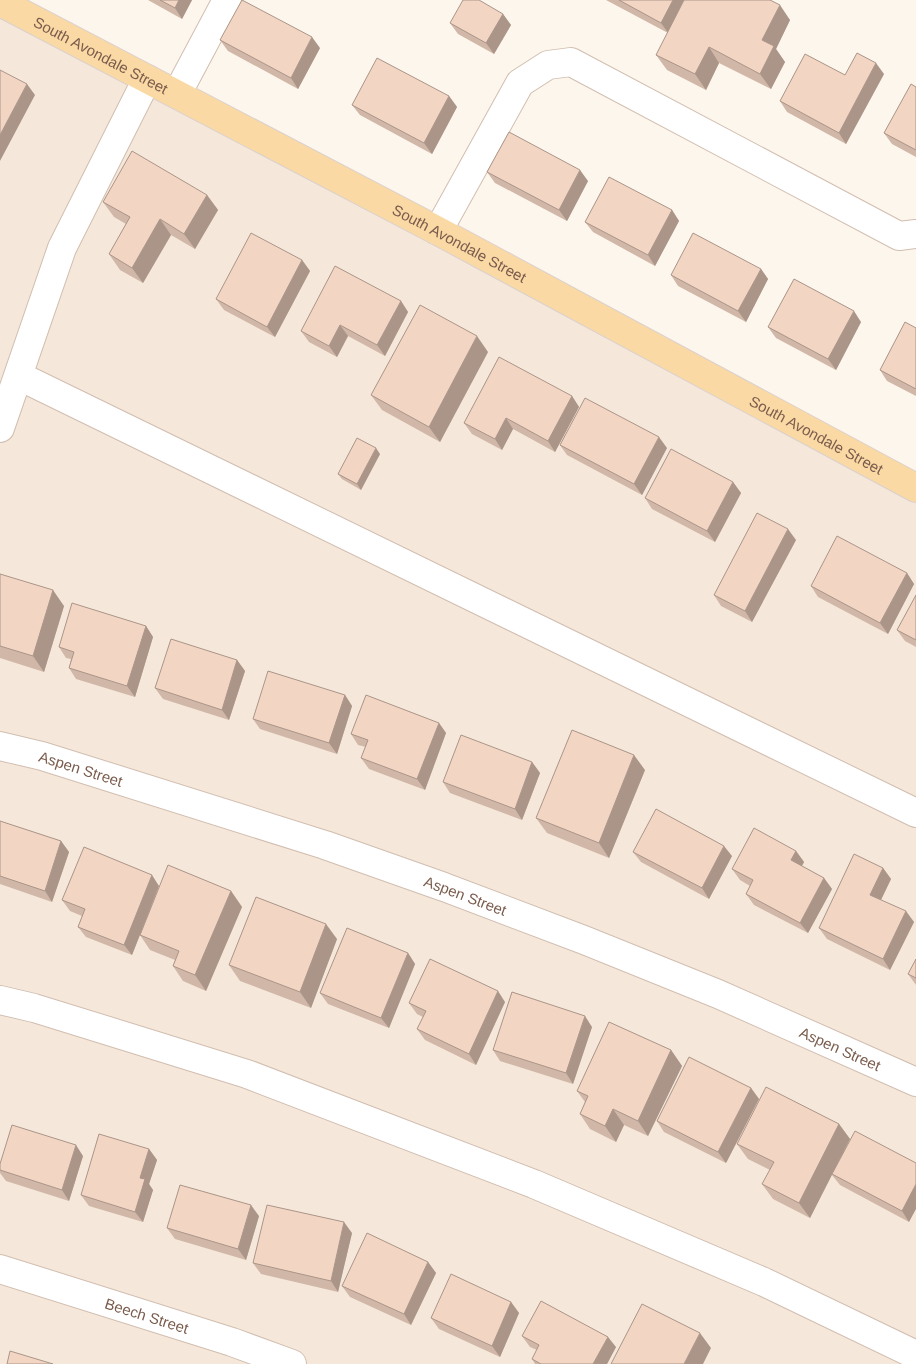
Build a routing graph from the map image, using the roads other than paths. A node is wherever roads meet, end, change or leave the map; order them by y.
1 (226, 0) edge
2 (0, 2) edge
3 (146, 79) junction
4 (177, 94) junction
5 (438, 231) junction
6 (916, 234) edge
7 (19, 376) junction
8 (0, 428) edge
9 (916, 488) edge
10 (0, 746) edge
11 (916, 813) edge
12 (0, 1000) edge
13 (916, 1082) edge
14 (0, 1269) edge
15 (916, 1355) edge
16 (292, 1364) edge

1 - 4 street
2 - 3 main road, South Avondale Street
3 - 4 main road, South Avondale Street
3 - 7 street
4 - 5 main road, South Avondale Street
5 - 6 street
5 - 9 main road, South Avondale Street
7 - 8 street
7 - 11 street
10 - 13 street, Aspen Street
12 - 15 street
14 - 16 street, Beech Street

